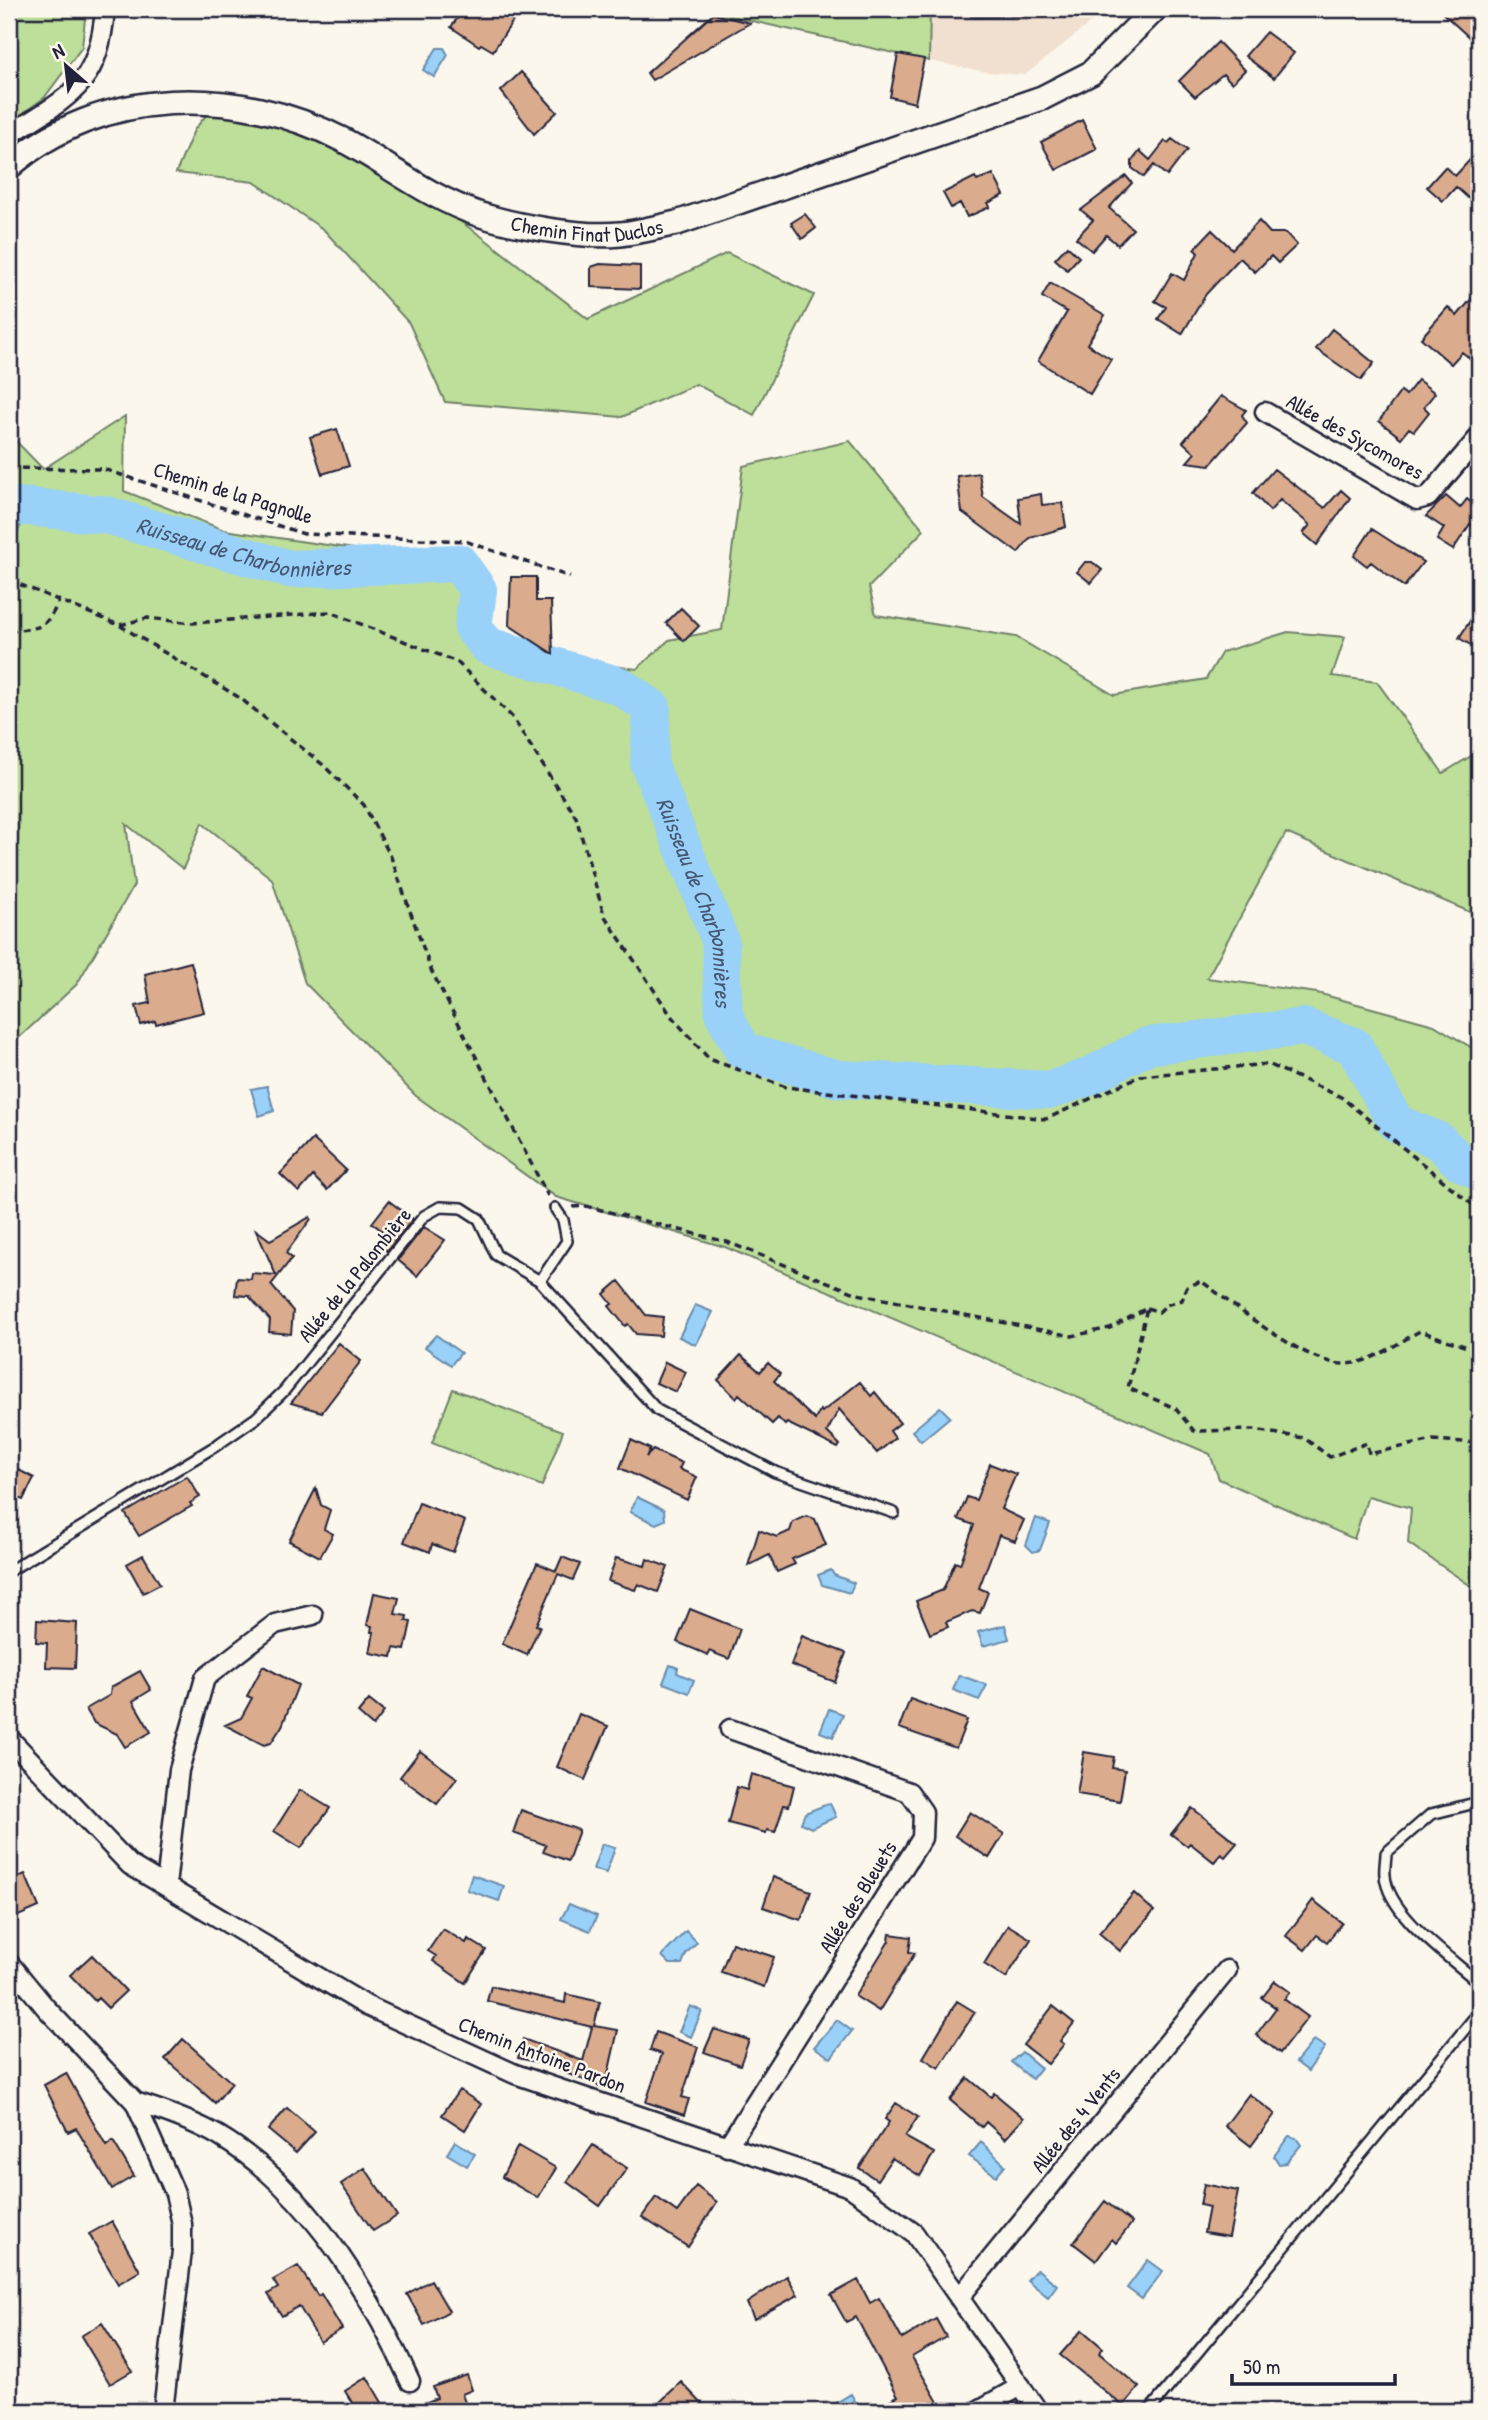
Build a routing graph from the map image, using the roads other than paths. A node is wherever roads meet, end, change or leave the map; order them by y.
1 (105, 9) edge
2 (974, 9) edge
3 (1082, 9) edge
4 (1155, 9) edge
5 (9, 135) edge
6 (9, 167) edge
7 (1265, 412) dead end
8 (1479, 437) edge
9 (555, 1208) road end
10 (540, 1281) junction
11 (894, 1513) dead end
12 (9, 1572) edge
13 (313, 1615) dead end
14 (730, 1729) dead end
15 (9, 1738) edge
16 (1479, 1802) edge
17 (166, 1886) junction
18 (9, 1963) edge
19 (1227, 1970) dead end
20 (1479, 1983) edge
21 (1479, 2012) edge
22 (135, 2102) junction
23 (727, 2147) junction
24 (959, 2298) junction
25 (410, 2381) dead end
26 (1021, 2386) junction
27 (163, 2411) edge
28 (977, 2411) edge
29 (1038, 2411) edge
30 (1149, 2411) edge

1 - 5 street
2 - 3 lane
4 - 6 main road, Chemin Finat Duclos
7 - 8 street, Allée des Sycomores
9 - 10 lane
10 - 11 lane, Allée de la Palombière
10 - 12 lane, Allée de la Palombière
13 - 17 street
14 - 23 street, Allée des Bleuets
15 - 17 street, Chemin Antoine Pardon
16 - 20 lane
17 - 23 street, Chemin Antoine Pardon
18 - 22 street
19 - 24 street, Allée des 4 Vents
21 - 30 lane
22 - 25 street
22 - 27 street
23 - 24 street, Chemin Antoine Pardon
24 - 26 street, Chemin Antoine Pardon
26 - 28 street
26 - 29 street, Chemin Antoine Pardon

